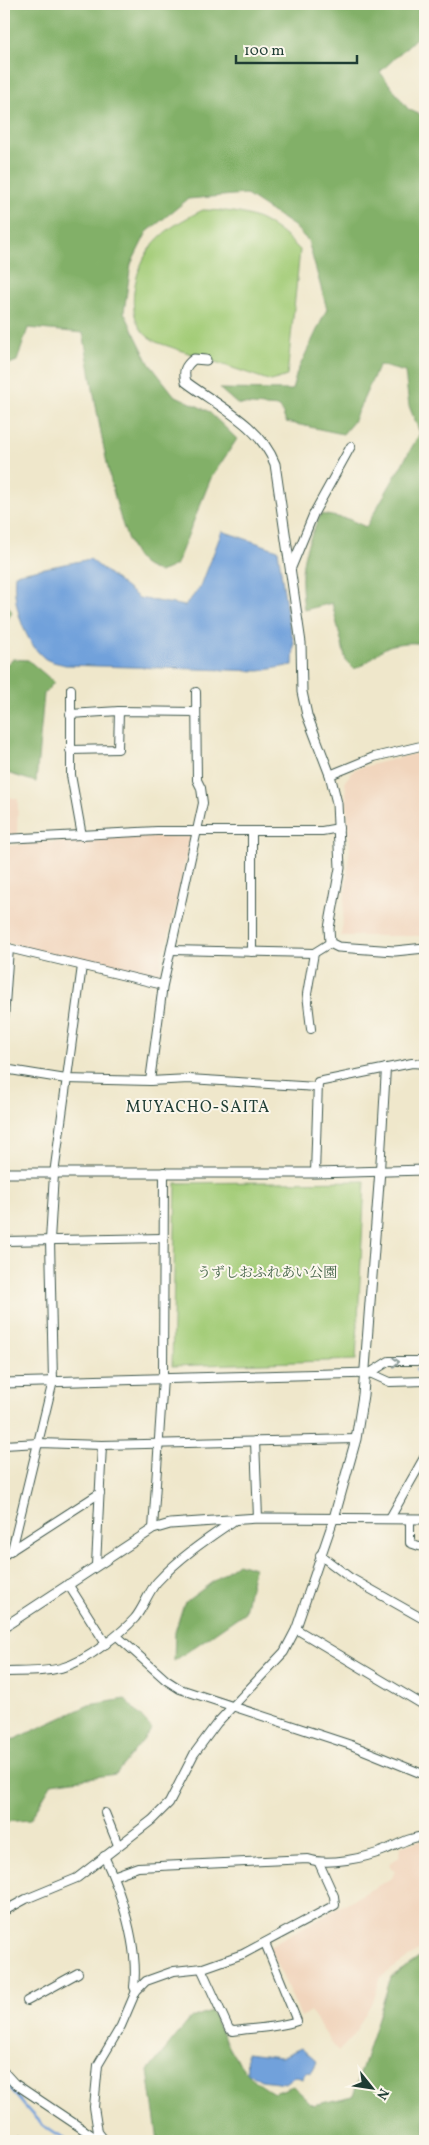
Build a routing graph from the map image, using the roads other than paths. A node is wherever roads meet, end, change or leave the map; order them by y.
1 (206, 360) dead end
2 (351, 446) dead end
3 (290, 572) junction
4 (71, 689) dead end
5 (196, 692) dead end
6 (119, 711) junction
7 (196, 712) junction
8 (70, 714) junction
9 (425, 745) edge
10 (70, 750) junction
11 (330, 775) junction
12 (339, 828) junction
13 (252, 831) junction
14 (197, 832) junction
15 (82, 836) junction
16 (4, 840) edge
17 (330, 943) junction
18 (6, 947) edge
19 (425, 948) edge
20 (171, 950) junction
21 (252, 952) junction
22 (314, 952) junction
23 (82, 966) junction
24 (162, 985) junction
25 (4, 1019) edge
26 (310, 1029) dead end
27 (425, 1064) edge
28 (386, 1068) junction
29 (4, 1069) edge
30 (66, 1079) junction
31 (150, 1081) junction
32 (317, 1087) junction
33 (380, 1170) junction
34 (425, 1170) edge
35 (164, 1172) junction
36 (315, 1173) junction
37 (4, 1174) edge
38 (54, 1174) junction
39 (163, 1238) junction
40 (4, 1240) edge
41 (50, 1240) junction
42 (425, 1361) edge
43 (368, 1372) junction
44 (163, 1378) junction
45 (53, 1381) junction
46 (425, 1382) edge
47 (4, 1383) edge
48 (356, 1439) junction
49 (255, 1441) junction
50 (39, 1443) junction
51 (159, 1444) junction
52 (4, 1445) edge
53 (102, 1445) junction
54 (425, 1456) edge
55 (100, 1493) junction
56 (258, 1518) junction
57 (334, 1518) junction
58 (390, 1518) junction
59 (410, 1518) junction
60 (425, 1519) edge
61 (235, 1520) junction
62 (153, 1529) junction
63 (425, 1548) edge
64 (12, 1550) junction
65 (4, 1555) edge
66 (320, 1555) junction
67 (96, 1565) junction
68 (68, 1584) junction
69 (425, 1620) edge
70 (4, 1627) edge
71 (296, 1629) junction
72 (117, 1636) junction
73 (106, 1644) junction
74 (4, 1672) edge
75 (425, 1706) edge
76 (234, 1707) junction
77 (425, 1775) edge
78 (105, 1813) dead end
79 (425, 1836) edge
80 (118, 1845) junction
81 (104, 1856) junction
82 (319, 1863) junction
83 (113, 1876) junction
84 (4, 1911) edge
85 (265, 1943) junction
86 (201, 1968) junction
87 (78, 1973) dead end
88 (136, 1991) junction
89 (27, 2001) dead end
90 (4, 2072) edge
91 (93, 2136) edge
92 (18, 2141) edge
93 (23, 2141) edge
94 (105, 2141) edge

1 - 3 street
2 - 3 street
3 - 11 street
4 - 8 street
5 - 7 street
6 - 7 street
6 - 8 street
6 - 10 street
7 - 14 street
8 - 10 street
9 - 11 street
10 - 15 street
11 - 12 street
12 - 13 street
12 - 17 street
13 - 14 street
13 - 21 street
14 - 15 street
14 - 20 street
15 - 16 street
17 - 19 street
17 - 22 street
18 - 23 street
18 - 25 street
20 - 21 street
20 - 24 street
21 - 22 street
22 - 26 street
23 - 24 street
23 - 30 street
24 - 31 street
27 - 28 street
28 - 32 street
28 - 33 street
29 - 30 street
30 - 31 street
30 - 38 street
31 - 32 street
32 - 36 street
33 - 34 street
33 - 36 street
33 - 43 street
35 - 36 street
35 - 38 street
35 - 39 street
37 - 38 street
38 - 41 street
39 - 41 street
39 - 44 street
40 - 41 street
41 - 45 street
43 -> 42 street
43 - 44 street
43 - 46 street
43 - 48 street
44 - 45 street
44 - 51 street
45 - 47 street
45 - 50 street
48 - 49 street
48 - 57 street
49 - 51 street
49 - 56 street
50 - 52 street
50 - 53 street
50 - 64 street
51 - 53 street
51 - 62 street
53 - 55 street
54 - 58 street
55 - 64 street
55 - 67 street
56 - 57 street
56 - 61 street
57 - 58 street
57 - 66 street
58 - 59 street
59 - 60 street
59 - 63 street
61 - 62 street
61 - 72 street
62 - 67 street
64 - 65 street
66 - 69 street
66 - 71 street
67 - 68 street
68 - 70 street
68 - 73 street
71 - 75 street
71 - 76 street
72 - 73 street
72 - 76 street
73 - 74 street
76 - 77 street
76 - 80 street
78 - 80 street
79 - 82 street
80 - 81 street
81 - 83 street
81 - 84 street
82 - 83 street
82 - 85 street
83 - 88 street
85 - 86 street
85 - 86 street
86 - 88 street
87 - 89 street
88 - 91 street
90 - 91 street
91 - 94 street
92 - 93 street

